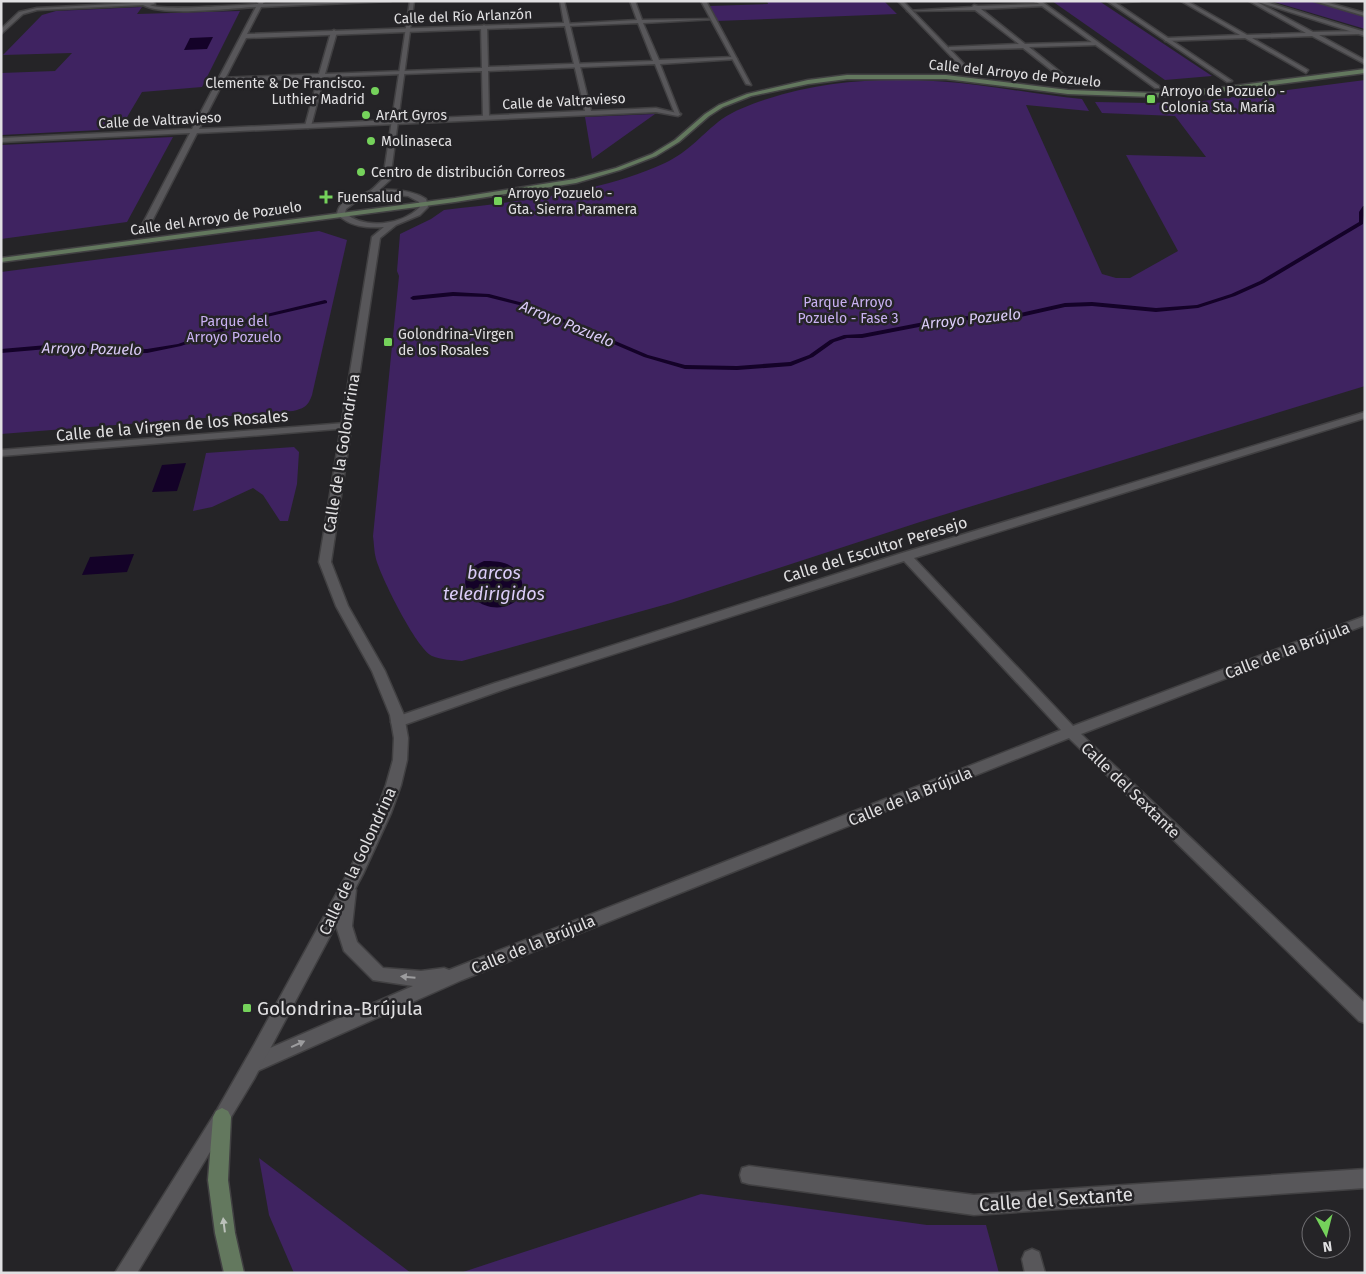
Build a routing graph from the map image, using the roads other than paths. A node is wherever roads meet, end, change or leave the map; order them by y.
1 (201, 1) edge
2 (389, 1) edge
3 (412, 1) edge
4 (562, 1) edge
5 (632, 1) edge
6 (703, 1) edge
7 (900, 1) edge
8 (968, 1) edge
9 (1037, 1) edge
10 (1138, 1) edge
11 (1184, 1) edge
12 (1251, 1) edge
13 (1258, 1) edge
14 (1316, 1) edge
15 (1110, 2) edge
16 (145, 4) junction
17 (261, 4) edge
18 (1043, 5) junction
19 (977, 8) junction
20 (909, 11) junction
21 (1365, 16) edge
22 (713, 19) junction
23 (640, 22) junction
24 (568, 24) junction
25 (484, 27) junction
26 (407, 30) junction
27 (1, 32) edge
28 (334, 32) junction
29 (1358, 32) junction
30 (1312, 34) junction
31 (1365, 34) edge
32 (244, 36) junction
33 (1246, 36) junction
34 (1167, 40) junction
35 (1095, 43) junction
36 (1023, 46) junction
37 (949, 49) junction
38 (734, 59) junction
39 (656, 62) junction
40 (1365, 62) edge
41 (577, 66) junction
42 (485, 69) junction
43 (967, 70) dead end
44 (1306, 70) dead end
45 (1365, 71) edge
46 (401, 73) junction
47 (322, 76) junction
48 (220, 80) junction
49 (1229, 81) dead end
50 (749, 84) dead end
51 (1072, 84) dead end
52 (1157, 87) dead end
53 (588, 113) junction
54 (486, 117) junction
55 (394, 122) junction
56 (308, 126) junction
57 (193, 131) junction
58 (1, 140) edge
59 (386, 180) junction
60 (397, 192) junction
61 (372, 193) junction
62 (424, 203) junction
63 (341, 214) junction
64 (394, 223) junction
65 (366, 225) junction
66 (145, 227) dead end
67 (376, 237) junction
68 (1, 260) edge
69 (1364, 416) edge
70 (345, 426) junction
71 (1, 453) edge
72 (906, 556) junction
73 (1365, 620) edge
74 (398, 722) junction
75 (1071, 732) junction
76 (348, 887) junction
77 (456, 975) junction
78 (1365, 1015) edge
79 (253, 1064) junction
80 (222, 1117) junction
81 (748, 1175) dead end
82 (1365, 1178) edge
83 (125, 1273) edge
84 (234, 1273) edge

1 - 16 street
2 - 17 street
3 - 26 street
4 - 24 street
5 - 23 street
6 - 22 street
7 - 20 street
8 - 19 street
9 - 18 street
10 - 15 street
11 - 33 street
12 - 30 street
13 - 29 street
14 - 21 street
15 - 34 street
16 - 17 street
16 - 27 street
17 - 32 street
18 - 19 street
18 - 35 street
19 - 20 street
19 - 36 street
20 - 37 street
22 - 23 street, Calle del Río Arlanzón
22 - 38 street
23 - 24 street, Calle del Río Arlanzón
23 - 39 street
24 - 25 street, Calle del Río Arlanzón
24 - 41 street
25 - 26 street, Calle del Río Arlanzón
25 - 42 street
26 - 28 street, Calle del Río Arlanzón
26 - 46 street
28 - 32 street, Calle del Río Arlanzón
28 - 47 street
29 - 30 street
29 - 31 street
30 - 33 street
30 - 40 street
32 - 48 street
33 - 34 street
33 - 44 street
34 - 49 street
35 - 36 street
35 - 52 street
36 - 37 street
36 - 51 street
37 - 43 street
38 - 39 street
38 - 50 street
39 - 41 street
39 - 53 street, Calle de Valtravieso
41 - 42 street
41 - 53 street
42 - 46 street
42 - 54 street
45 - 62 main road, Calle del Arroyo de Pozuelo
46 - 47 street
46 - 55 street
47 - 48 street
47 - 56 street
48 - 57 street
53 - 54 street, Calle de Valtravieso
54 - 55 street, Calle de Valtravieso
55 - 56 street, Calle de Valtravieso
55 - 59 street
56 - 57 street, Calle de Valtravieso
57 - 58 street, Calle de Valtravieso
57 - 66 street
59 - 60 street
59 - 61 street
60 - 61 street
60 - 62 street
61 - 63 street
62 - 63 main road, Calle del Arroyo de Pozuelo
62 - 64 street
63 - 65 street
63 - 68 main road, Calle del Arroyo de Pozuelo
64 - 65 street
64 - 67 street
65 - 67 street
67 - 70 street, Calle de la Golondrina
69 - 72 street, Calle del Escultor Peresejo
70 - 71 street, Calle de la Virgen de los Rosales
70 - 74 street, Calle de la Golondrina
72 - 74 street, Calle del Escultor Peresejo
72 - 75 street, Calle del Sextante
73 - 75 street, Calle de la Brújula
74 - 76 street, Calle de la Golondrina
75 - 77 street, Calle de la Brújula
75 - 78 street, Calle del Sextante
77 -> 76 street, Calle de la Brújula
76 - 79 street, Calle de la Golondrina
79 -> 77 street, Calle de la Brújula
79 - 80 street, Calle de la Golondrina
80 - 83 street, Calle de la Golondrina
84 -> 80 main road
81 - 82 street, Calle del Sextante

